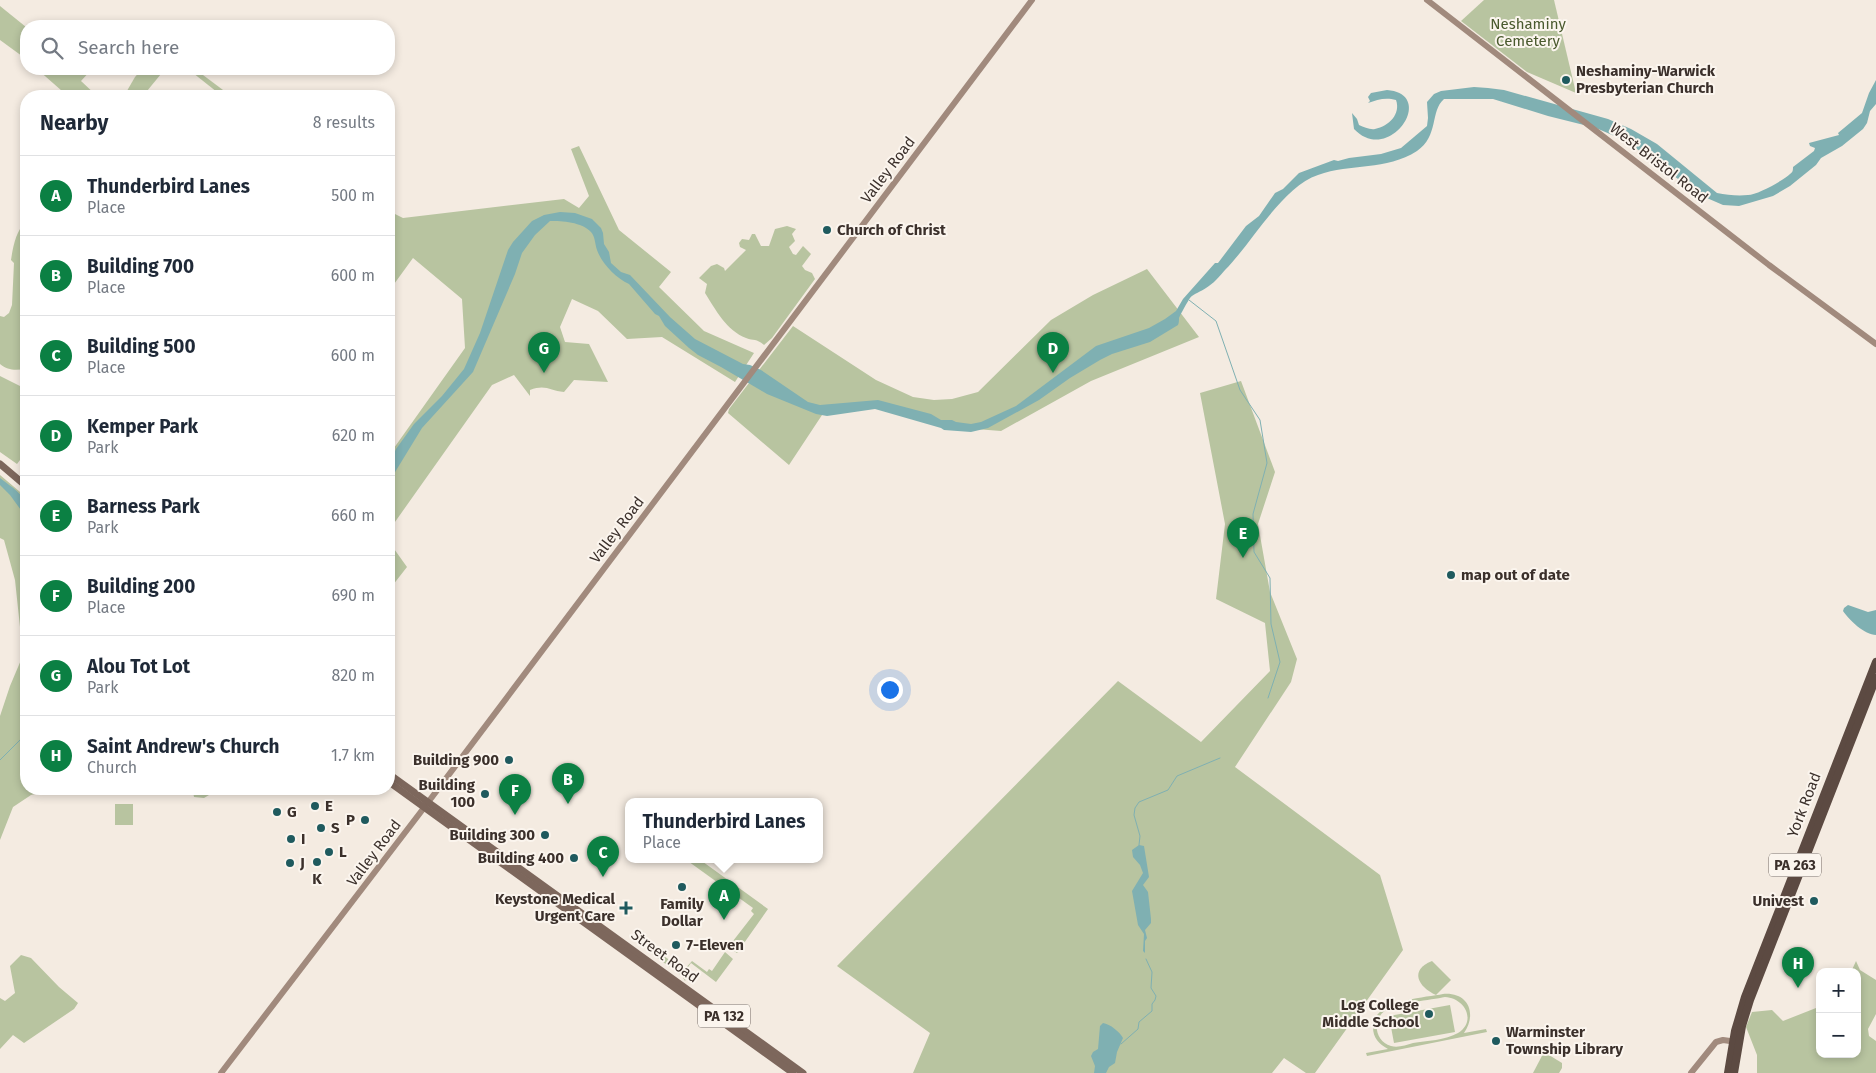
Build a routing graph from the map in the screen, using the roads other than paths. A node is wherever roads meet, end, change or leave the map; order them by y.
1 (1032, 0) edge
2 (1428, 0) edge
3 (1876, 344) edge
4 (0, 464) edge
5 (20, 481) edge
6 (1876, 662) edge
7 (1876, 678) edge
8 (395, 779) edge
9 (395, 786) edge
10 (426, 805) junction
11 (1736, 1042) junction
12 (221, 1073) edge
13 (793, 1073) edge
14 (802, 1073) edge
15 (1691, 1073) edge
16 (1728, 1073) edge
17 (1734, 1073) edge

1 - 10 street, Valley Road
2 - 3 street, West Bristol Road
4 - 5 main road
6 - 11 highway, York Road / PA 263
7 - 11 highway, York Road / PA 263
8 - 10 main road, Street Road / PA 132
9 - 10 main road, Street Road / PA 132
10 - 12 street, Valley Road
10 - 13 main road, Street Road / PA 132
10 - 14 main road, Street Road / PA 132
11 - 15 street
11 - 16 highway, York Road / PA 263
11 - 17 highway, York Road / PA 263

